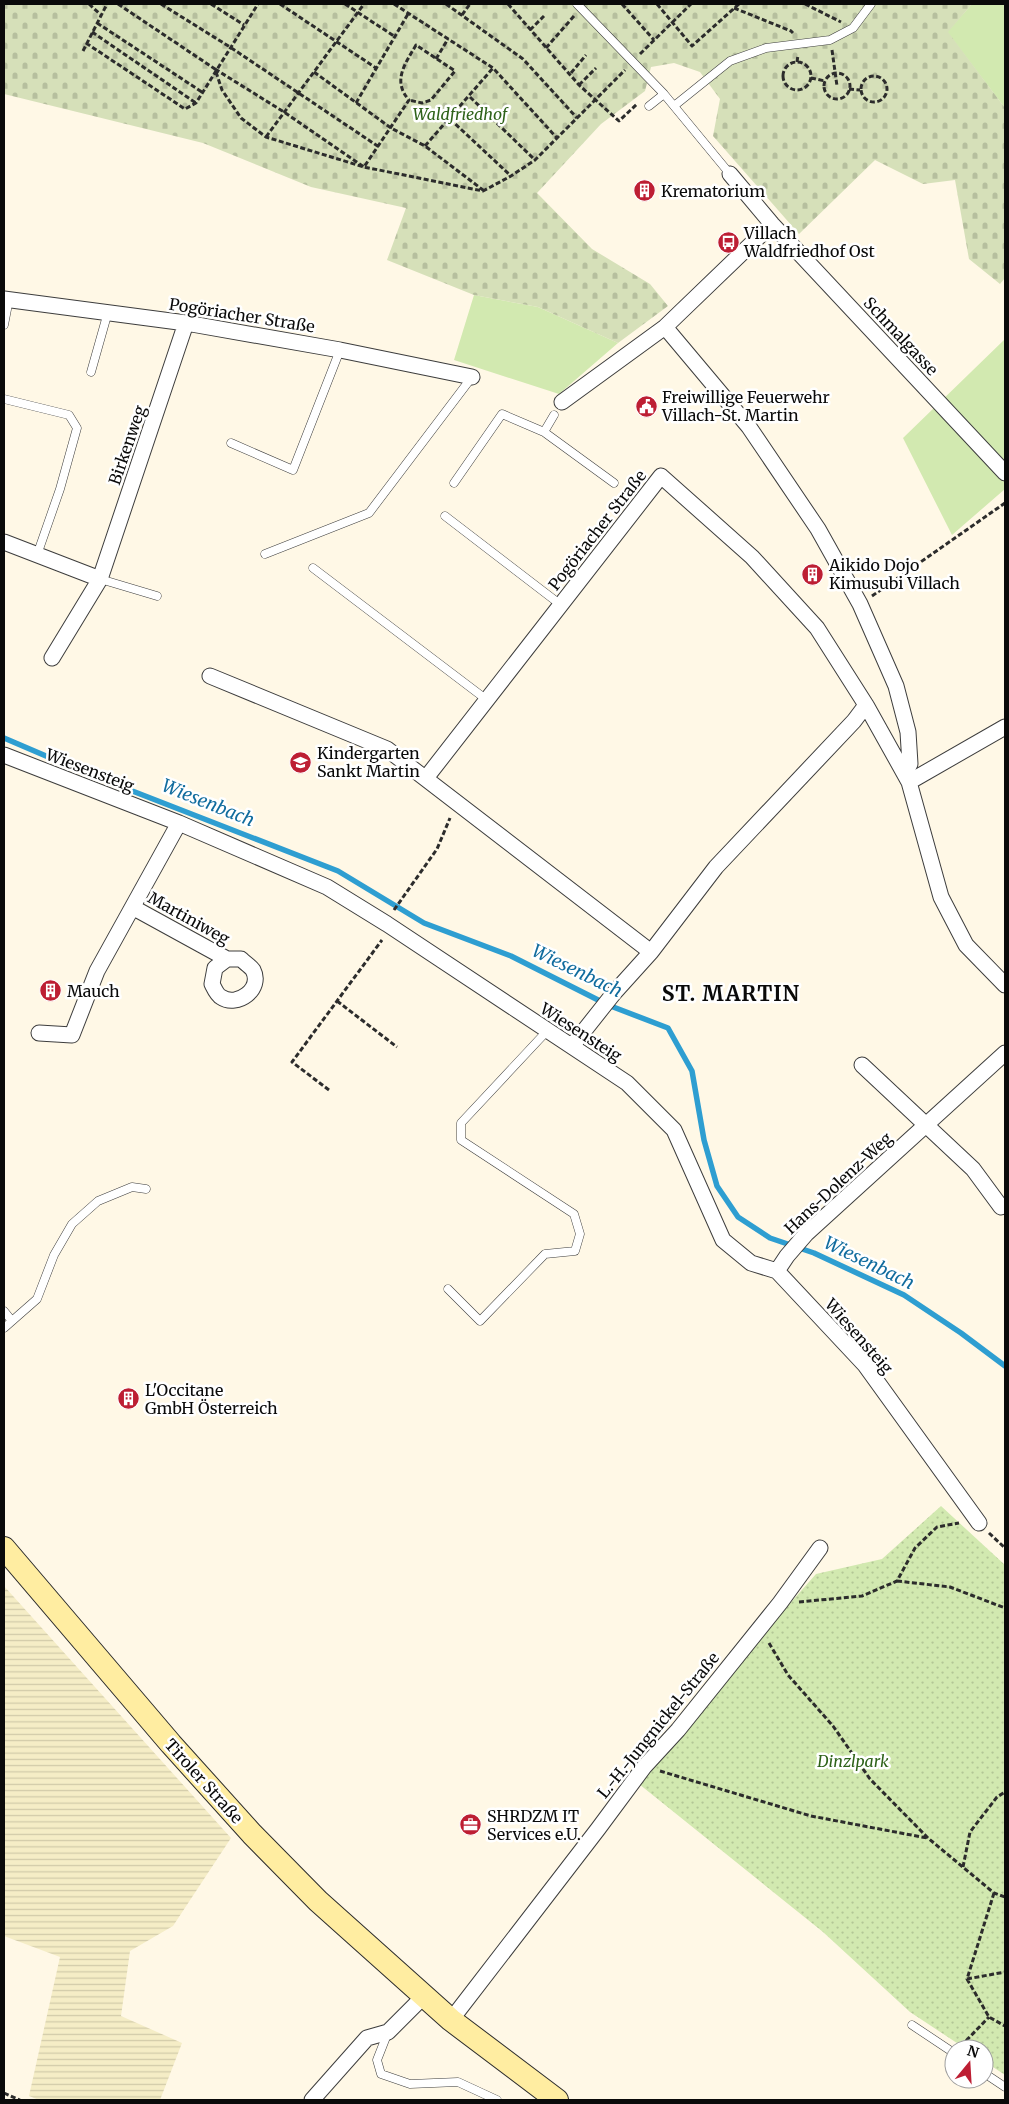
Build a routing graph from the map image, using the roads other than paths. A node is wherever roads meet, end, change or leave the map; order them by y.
1 (871, 4) edge
2 (579, 6) edge
3 (664, 94) junction
4 (649, 106) road end
5 (674, 106) junction
6 (730, 174) joint
7 (772, 224) junction
8 (6, 299) edge
9 (108, 312) junction
10 (186, 323) junction
11 (4, 325) edge
12 (665, 327) junction
13 (340, 350) junction
14 (91, 372) dead end
15 (472, 377) joint
16 (4, 399) edge
17 (558, 409) joint
18 (544, 432) junction
19 (231, 442) dead end
20 (1005, 473) edge
21 (454, 483) dead end
22 (614, 483) dead end
23 (445, 516) dead end
24 (4, 542) edge
25 (265, 554) dead end
26 (38, 555) junction
27 (313, 568) dead end
28 (100, 579) junction
29 (158, 596) dead end
30 (561, 605) junction
31 (52, 658) dead end
32 (210, 676) dead end
33 (487, 700) junction
34 (866, 705) junction
35 (1005, 727) edge
36 (4, 755) edge
37 (426, 778) junction
38 (907, 778) junction
39 (179, 823) junction
40 (134, 908) junction
41 (651, 952) junction
42 (227, 959) dead end
43 (1005, 985) edge
44 (547, 1031) junction
45 (39, 1034) dead end
46 (572, 1046) junction
47 (1005, 1053) edge
48 (862, 1065) dead end
49 (926, 1124) junction
50 (146, 1189) dead end
51 (1000, 1207) dead end
52 (777, 1272) junction
53 (448, 1289) dead end
54 (4, 1311) edge
55 (12, 1321) junction
56 (4, 1328) edge
57 (979, 1523) road end
58 (4, 1548) edge
59 (820, 1548) dead end
60 (424, 1996) junction
61 (451, 2020) junction
62 (912, 2026) dead end
63 (388, 2032) junction
64 (944, 2047) edge
65 (994, 2080) edge
66 (1005, 2087) edge
67 (312, 2100) edge
68 (497, 2100) edge
69 (557, 2100) edge

1 - 5 lane
2 - 3 lane
3 - 4 lane
3 - 5 lane
5 - 6 lane
6 - 7 street, Schmalgasse
7 - 12 street
7 - 20 street, Schmalgasse
8 - 9 street, Pogöriacher Straße
8 - 11 lane
9 - 10 street, Pogöriacher Straße
9 - 14 lane
10 - 13 street, Pogöriacher Straße
10 - 28 street, Birkenweg
12 - 17 street
12 - 38 street
13 - 15 street, Pogöriacher Straße
13 - 19 lane
15 - 25 lane
16 - 26 lane
17 - 18 lane
18 - 21 lane
18 - 22 lane
23 - 30 lane
24 - 26 street
26 - 28 street
27 - 33 lane
28 - 29 lane
28 - 31 street, Birkenweg
30 - 33 street, Pogöriacher Straße
30 - 34 street, Pogöriacher Straße
32 - 37 street
33 - 37 street, Pogöriacher Straße
34 - 38 street, Pogöriacher Straße
34 - 41 street
35 - 38 street
36 - 39 street, Wiesensteig
37 - 41 street
38 - 43 street, Pogöriacher Straße
39 - 40 street, Martiniweg
39 - 44 street, Wiesensteig
40 - 42 street, Martiniweg
40 - 45 street, Martiniweg
41 - 46 street
44 - 46 street, Wiesensteig
44 - 53 lane
46 - 52 street, Wiesensteig
47 - 49 street, Hans-Dolenz-Weg
48 - 49 street
49 - 51 street
49 - 52 street, Hans-Dolenz-Weg
50 - 55 lane
52 - 57 street, Wiesensteig
54 - 55 lane
55 - 56 lane
58 - 60 main road, Tiroler Straße
59 - 61 street, L.-H.-Jungnickel-Straße
60 - 61 main road, Tiroler Straße
60 - 63 street
61 - 69 main road, Tiroler Straße
62 - 64 lane
63 - 67 street
63 - 68 lane
65 - 66 lane

